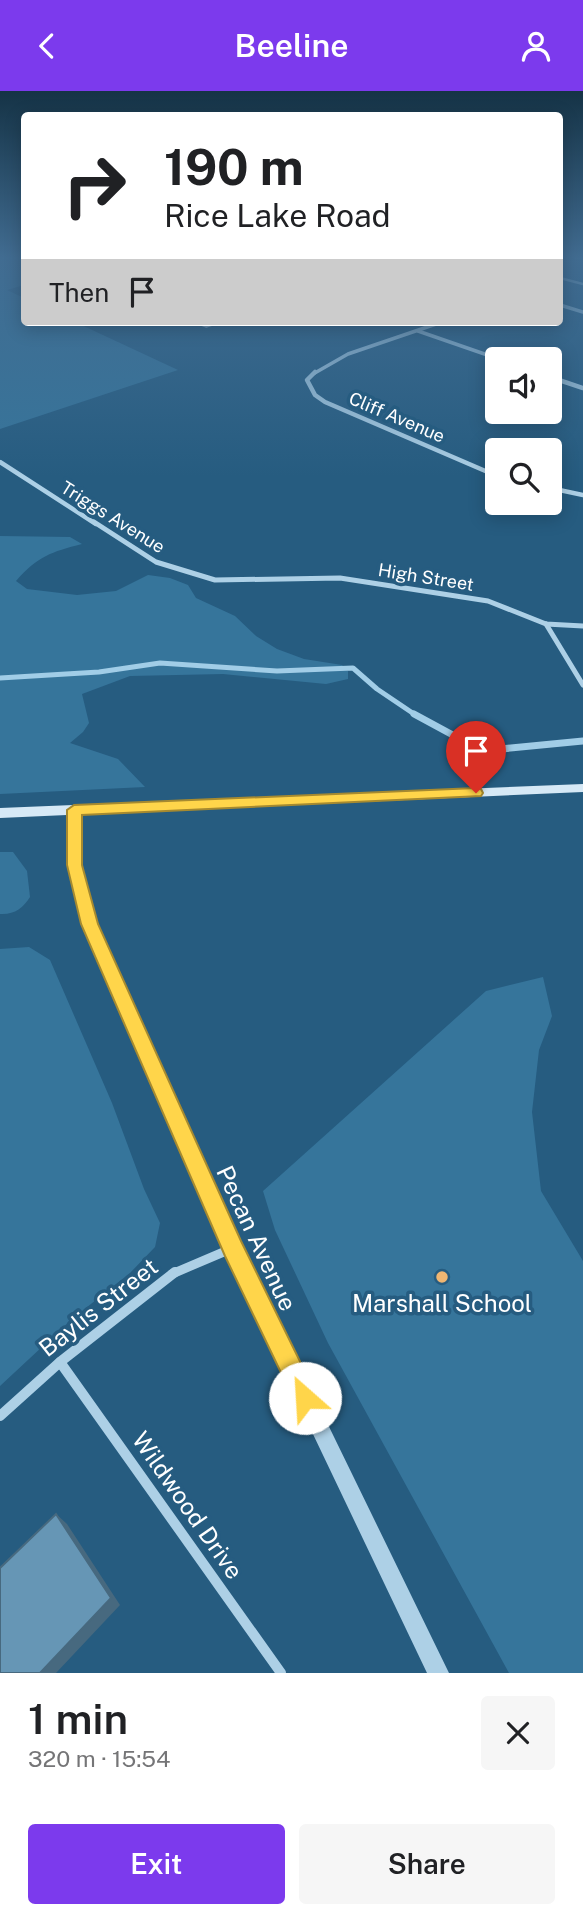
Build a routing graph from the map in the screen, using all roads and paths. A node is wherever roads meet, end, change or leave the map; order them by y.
1 (421, 330) edge
2 (418, 331) junction
3 (485, 354) edge
4 (562, 380) edge
5 (583, 388) edge
6 (0, 462) edge
7 (485, 471) edge
8 (562, 491) edge
9 (583, 495) edge
10 (261, 579) joint
11 (546, 624) junction
12 (583, 626) edge
13 (583, 685) edge
14 (583, 788) edge
15 (74, 810) junction
16 (0, 813) edge
17 (233, 1248) junction
18 (60, 1362) junction
19 (0, 1416) edge
20 (281, 1673) edge
21 (438, 1673) edge

1 - 2 street
2 - 3 street
2 - 7 street, Cliff Avenue
4 - 5 street
6 - 10 street, Triggs Avenue
8 - 9 street
10 - 11 street, High Street
11 - 12 street, High Street
11 - 13 street
14 - 15 main road
15 - 16 main road
15 - 17 street, Pecan Avenue
17 - 18 street, Baylis Street
17 - 21 street, Pecan Avenue
18 - 19 street, Baylis Street
18 - 20 street, Wildwood Drive

